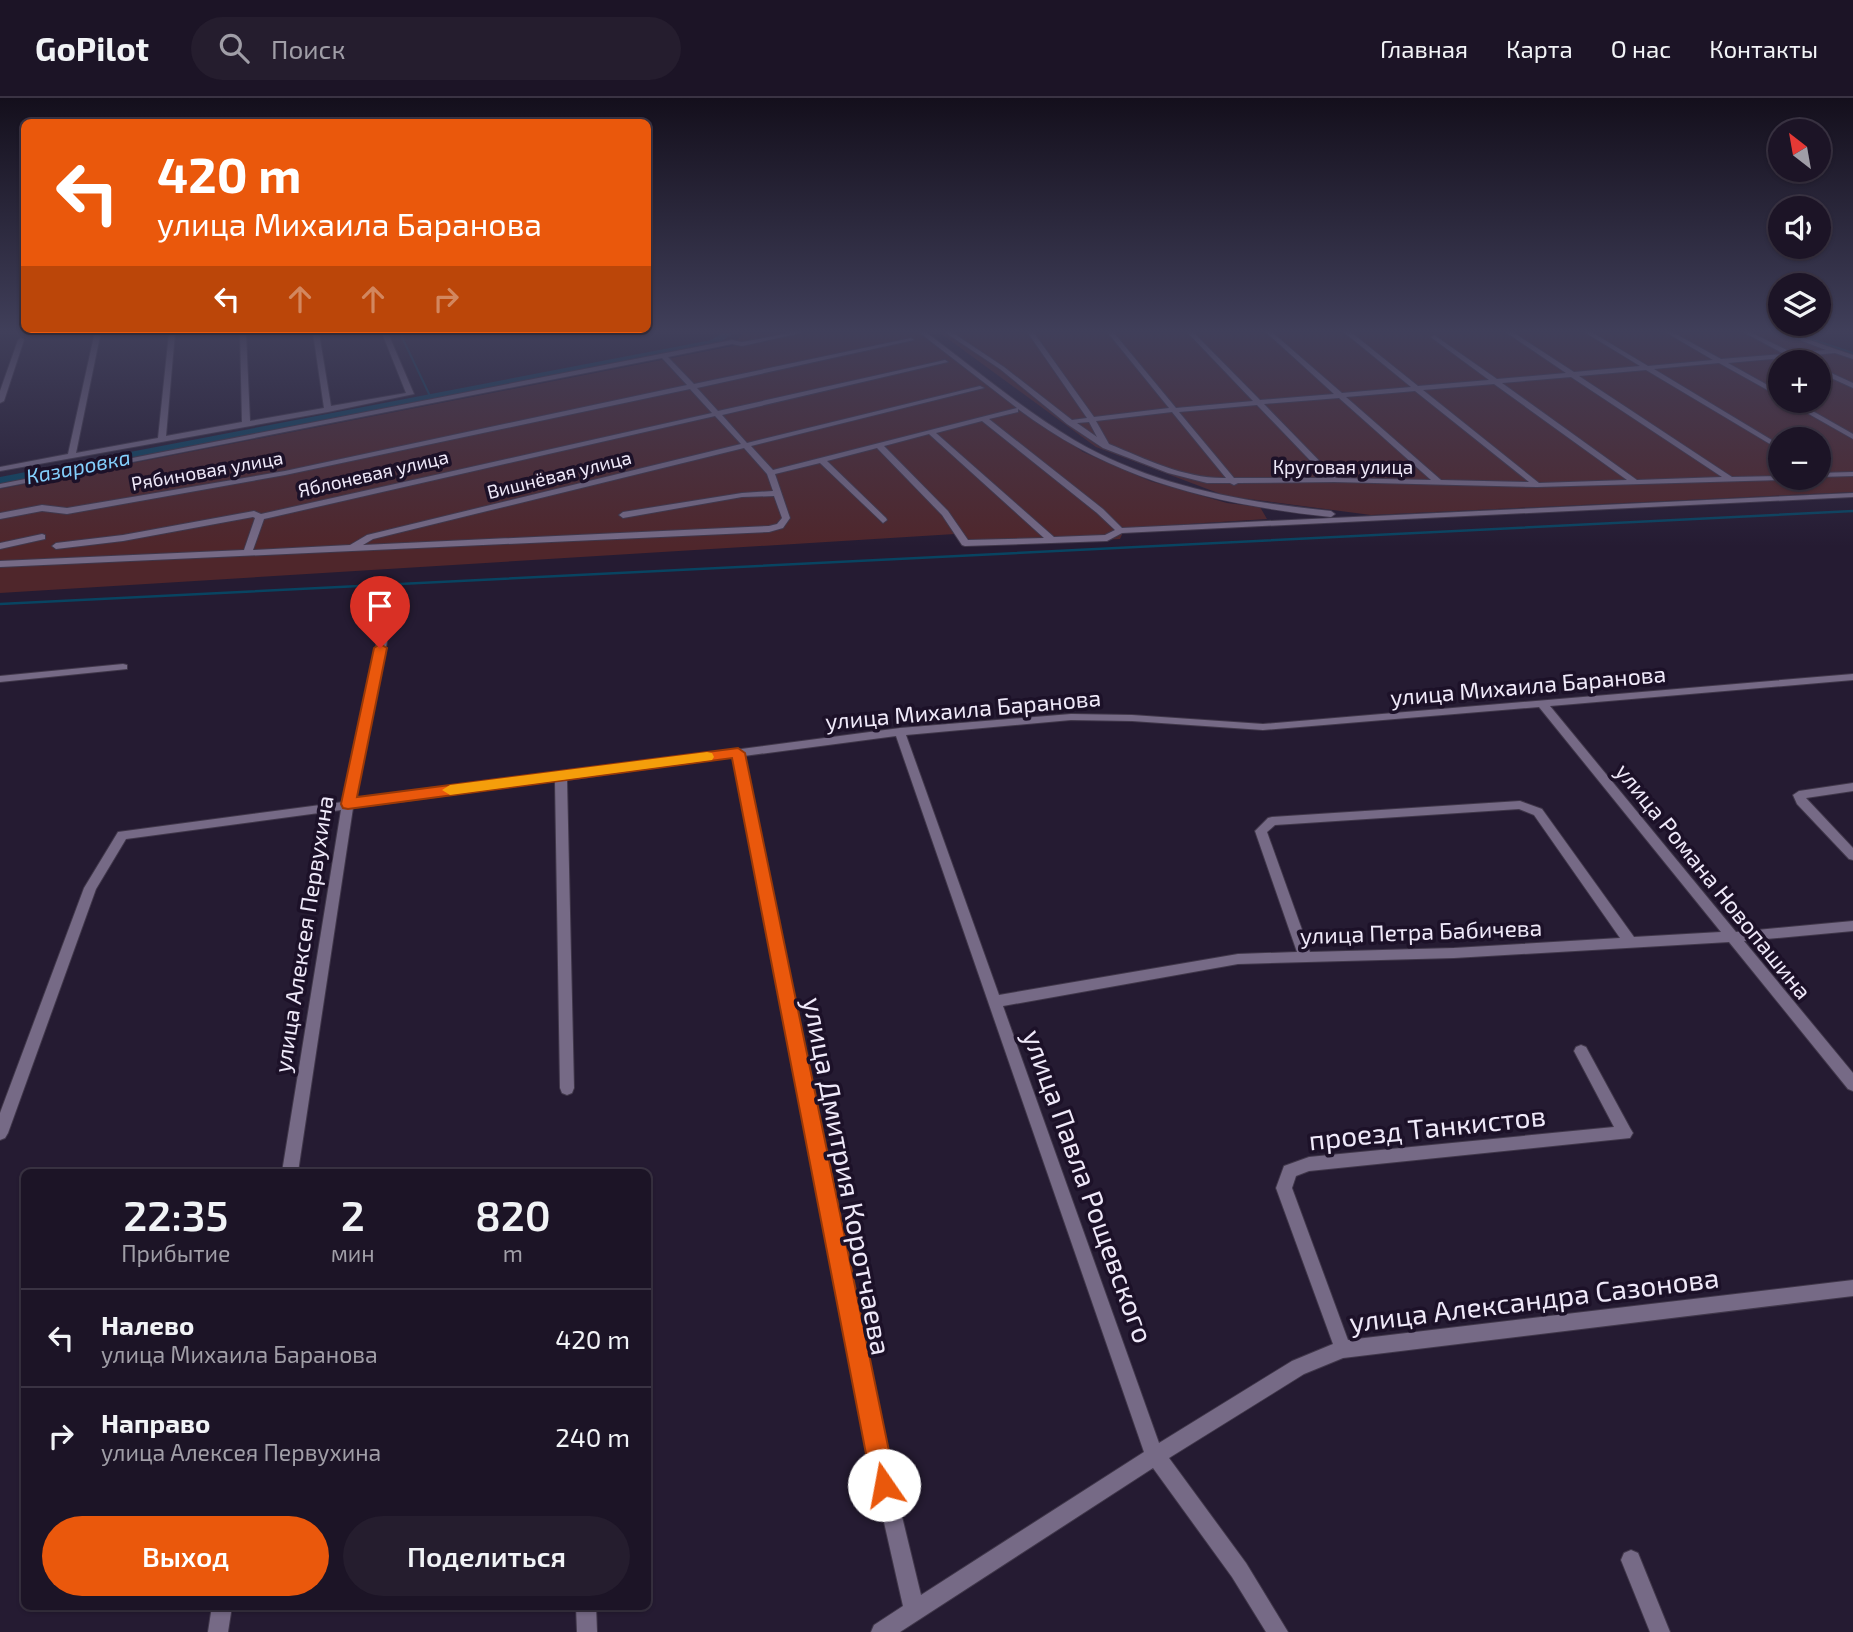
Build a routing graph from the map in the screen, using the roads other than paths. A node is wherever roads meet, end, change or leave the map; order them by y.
1 (1258, 404) edge
2 (82, 405) edge
3 (165, 405) edge
4 (245, 405) edge
5 (327, 405) edge
6 (356, 405) edge
7 (420, 405) edge
8 (607, 405) edge
9 (711, 405) edge
10 (752, 405) edge
11 (911, 405) edge
12 (1021, 405) edge
13 (1048, 405) edge
14 (1082, 405) edge
15 (1171, 405) edge
16 (1250, 405) edge
17 (1350, 405) edge
18 (1436, 405) edge
19 (1528, 405) edge
20 (1619, 405) edge
21 (1707, 405) edge
22 (328, 410) junction
23 (1015, 410) dead end
24 (1175, 410) junction
25 (718, 412) junction
26 (1811, 413) edge
27 (983, 418) junction
28 (1091, 418) junction
29 (1070, 422) junction
30 (246, 425) junction
31 (931, 432) junction
32 (1853, 437) edge
33 (162, 440) junction
34 (1768, 441) edge
35 (747, 445) junction
36 (878, 446) junction
37 (1106, 446) junction
38 (71, 457) junction
39 (822, 460) junction
40 (0, 469) edge
41 (771, 473) junction
42 (1831, 474) edge
43 (1853, 474) edge
44 (1768, 478) edge
45 (1334, 480) junction
46 (1731, 480) junction
47 (1438, 482) junction
48 (1636, 482) junction
49 (1234, 483) junction
50 (1537, 485) junction
51 (0, 486) edge
52 (779, 493) junction
53 (1853, 495) edge
54 (623, 515) dead end
55 (0, 516) edge
56 (260, 517) junction
57 (1366, 518) junction
58 (883, 520) dead end
59 (1120, 531) junction
60 (42, 537) dead end
61 (1053, 541) junction
62 (0, 546) edge
63 (56, 546) dead end
64 (352, 548) junction
65 (247, 553) junction
66 (0, 564) edge
67 (386, 622) dead end
68 (123, 667) dead end
69 (1853, 677) edge
70 (0, 679) edge
71 (1543, 705) junction
72 (900, 732) junction
73 (738, 753) junction
74 (561, 776) junction
75 (1853, 786) edge
76 (348, 804) junction
77 (1853, 856) edge
78 (1853, 926) edge
79 (1732, 937) junction
80 (1631, 943) junction
81 (1305, 955) junction
82 (994, 1002) junction
83 (1581, 1051) dead end
84 (1853, 1084) edge
85 (566, 1088) dead end
86 (0, 1133) edge
87 (290, 1169) edge
88 (1853, 1288) edge
89 (1343, 1349) junction
90 (1154, 1454) junction
91 (1632, 1560) dead end
92 (915, 1609) junction
93 (221, 1610) edge
94 (586, 1610) edge
95 (218, 1632) edge
96 (587, 1632) edge
97 (881, 1632) edge
98 (1278, 1632) edge
99 (1660, 1632) edge

1 - 45 street
2 - 38 street
3 - 33 street
4 - 30 street
5 - 22 street
6 - 22 street
7 - 51 street
8 - 55 street, Рябиновая улица
9 - 25 street
10 - 25 street, Яблоневая улица
11 - 35 street, Вишнёвая улица
12 - 57 street
13 - 29 street, Круговая улица
14 - 28 street
15 - 24 street
16 - 24 street
17 - 47 street
18 - 50 street
19 - 48 street
20 - 46 street
21 - 34 street
22 - 30 street
23 - 27 street
24 - 28 street
24 - 49 street
25 - 35 street
25 - 56 street, Яблоневая улица
26 - 32 street
27 - 31 street
27 - 59 street
28 - 29 street
28 - 37 street
29 - 37 street, Круговая улица
30 - 33 street
31 - 36 street
31 - 61 street
33 - 38 street
35 - 41 street
35 - 64 street, Вишнёвая улица
36 - 39 street
36 - 61 street
37 - 49 street, Круговая улица
38 - 40 street
39 - 41 street
39 - 58 street
41 - 52 street
42 - 43 street
44 - 46 street, Круговая улица
45 - 47 street, Круговая улица
45 - 49 street, Круговая улица
46 - 48 street, Круговая улица
47 - 50 street, Круговая улица
48 - 50 street, Круговая улица
52 - 54 street
52 - 64 street
53 - 57 street
56 - 63 street, Яблоневая улица
56 - 65 street
57 - 59 street
59 - 61 street
60 - 62 street
64 - 65 street
65 - 66 street
67 - 76 street, улица Алексея Первухина
68 - 70 street
69 - 71 street, улица Михаила Баранова
71 - 72 street, улица Михаила Баранова
71 - 79 street, улица Романа Новопашина
72 - 73 street, улица Михаила Баранова
72 - 82 street, улица Павла Рощевского
73 - 74 street, улица Михаила Баранова
73 - 92 street, улица Дмитрия Коротчаева
74 - 76 street, улица Михаила Баранова
74 - 85 street
75 - 77 street
76 - 86 street, улица Михаила Баранова
76 - 87 street, улица Алексея Первухина
78 - 79 street, улица Петра Бабичева
79 - 80 street, улица Петра Бабичева
79 - 84 street, улица Романа Новопашина
80 - 81 street, улица Петра Бабичева
80 - 81 street
81 - 82 street, улица Петра Бабичева
82 - 90 street, улица Павла Рощевского
83 - 89 street, проезд Танкистов
88 - 89 street, улица Александра Сазонова
89 - 90 street, улица Александра Сазонова
90 - 92 street, улица Александра Сазонова
90 - 98 street, улица Павла Рощевского
91 - 99 street
92 - 97 street, улица Александра Сазонова
93 - 95 street
94 - 96 street

